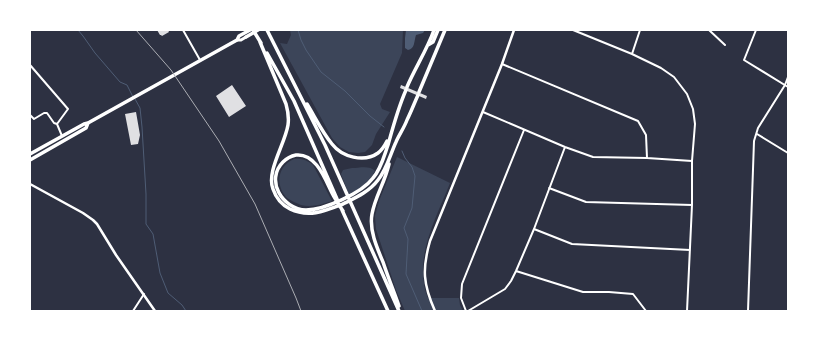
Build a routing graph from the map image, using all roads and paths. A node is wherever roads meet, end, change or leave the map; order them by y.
1 (183, 30) edge
2 (250, 30) edge
3 (253, 30) edge
4 (258, 30) edge
5 (434, 30) edge
6 (438, 30) edge
7 (445, 30) edge
8 (514, 30) edge
9 (573, 30) edge
10 (640, 30) edge
11 (709, 30) edge
12 (756, 30) edge
13 (268, 32) edge
14 (246, 37) joint
15 (237, 40) junction
16 (260, 42) junction
17 (428, 45) junction
18 (725, 45) dead end
19 (632, 54) junction
20 (200, 61) junction
21 (502, 64) junction
22 (30, 65) edge
23 (788, 78) edge
24 (295, 85) junction
25 (785, 85) junction
26 (788, 87) edge
27 (482, 112) junction
28 (30, 115) edge
29 (88, 123) junction
30 (57, 124) junction
31 (524, 130) junction
32 (756, 134) junction
33 (62, 136) junction
34 (390, 137) junction
35 (565, 147) junction
36 (788, 153) edge
37 (30, 154) edge
38 (390, 158) junction
39 (647, 158) junction
40 (30, 160) edge
41 (692, 161) junction
42 (30, 184) edge
43 (550, 188) junction
44 (356, 195) junction
45 (692, 205) junction
46 (328, 208) junction
47 (343, 211) junction
48 (534, 229) junction
49 (690, 250) junction
50 (516, 271) junction
51 (144, 294) junction
52 (133, 311) edge
53 (155, 311) edge
54 (388, 311) edge
55 (400, 311) edge
56 (435, 311) edge
57 (467, 311) edge
58 (646, 311) edge
59 (687, 311) edge
60 (748, 311) edge

1 - 20 street
2 - 15 highway
3 - 16 highway
4 - 14 highway
5 - 17 highway
6 - 17 highway
7 - 38 highway
8 - 21 street
9 - 19 street
10 - 19 street
11 - 18 street
12 - 25 street
13 - 24 highway
14 - 15 main road
15 - 20 highway
16 - 46 highway
16 - 47 highway
17 - 34 highway
19 - 41 street
20 - 29 highway
21 - 27 street
21 - 39 street
22 - 30 street
23 - 25 street
24 - 34 highway
24 - 55 highway
25 - 26 street
25 - 32 street
27 - 31 street
27 - 56 street
28 - 30 street
29 - 33 highway
29 - 40 highway
30 - 33 street
31 - 35 street
31 - 57 street
32 - 36 street
32 - 60 street
33 - 37 highway
34 - 44 highway
35 - 39 street
35 - 43 street
38 - 44 highway
38 - 55 highway
39 - 41 street
41 - 45 street
42 - 51 street
43 - 45 street
43 - 48 street
44 - 46 highway
45 - 49 street
46 - 47 highway
47 - 54 highway
48 - 49 street
48 - 50 street
49 - 59 street
50 - 57 street
50 - 58 street
51 - 52 street
51 - 53 street

